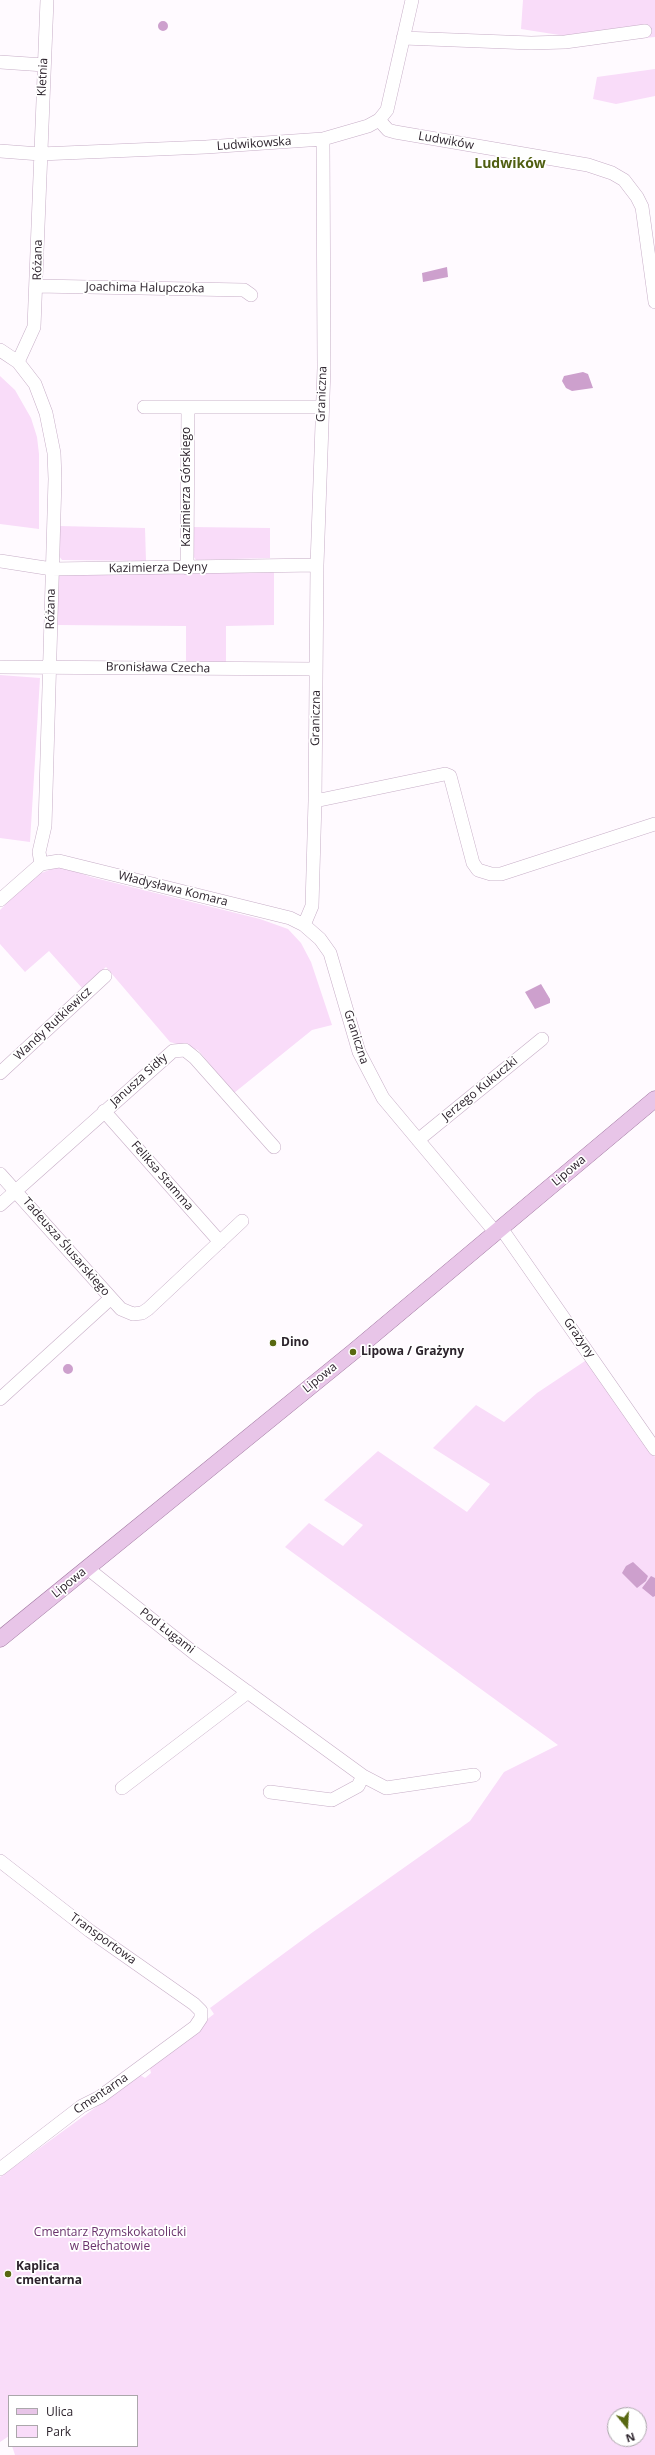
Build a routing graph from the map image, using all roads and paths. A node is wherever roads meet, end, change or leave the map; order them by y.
1 (47, 0) edge
2 (412, 0) edge
3 (645, 32) dead end
4 (403, 38) junction
5 (0, 62) edge
6 (44, 65) junction
7 (380, 120) junction
8 (323, 139) junction
9 (0, 150) edge
10 (40, 154) junction
11 (37, 286) junction
12 (251, 295) dead end
13 (655, 302) edge
14 (0, 350) edge
15 (18, 362) junction
16 (144, 407) dead end
17 (188, 407) junction
18 (322, 407) junction
19 (0, 561) edge
20 (317, 565) junction
21 (187, 568) junction
22 (52, 569) junction
23 (0, 667) edge
24 (50, 667) junction
25 (316, 670) junction
26 (314, 801) junction
27 (655, 824) edge
28 (41, 864) junction
29 (0, 900) edge
30 (304, 925) junction
31 (105, 976) dead end
32 (542, 1039) dead end
33 (0, 1073) edge
34 (655, 1099) edge
35 (104, 1111) junction
36 (418, 1140) junction
37 (274, 1147) dead end
38 (0, 1174) edge
39 (16, 1190) junction
40 (0, 1205) edge
41 (242, 1221) dead end
42 (499, 1230) junction
43 (220, 1242) junction
44 (111, 1298) junction
45 (0, 1399) edge
46 (655, 1449) edge
47 (87, 1568) junction
48 (0, 1639) edge
49 (248, 1692) junction
50 (474, 1775) dead end
51 (363, 1776) junction
52 (122, 1788) dead end
53 (270, 1792) dead end
54 (0, 1861) edge
55 (201, 2018) joint
56 (0, 2169) edge

1 - 6 street, Kletnia
2 - 4 street
3 - 4 street
4 - 7 street
5 - 6 street
6 - 10 street, Kletnia
7 - 8 street, Ludwikowska
7 - 13 street, Ludwików
8 - 10 street, Ludwikowska
8 - 18 street, Graniczna
9 - 10 street, Ludwikowska
10 - 11 street, Różana
11 - 12 street, Joachima Halupczoka
11 - 15 street, Różana
14 - 15 street, Różana
15 - 22 street, Różana
16 - 17 street
17 - 18 street
17 - 21 street, Kazimierza Górskiego
18 - 20 street, Graniczna
19 - 22 street, Kazimierza Deyny
20 - 21 street, Kazimierza Deyny
20 - 25 street, Graniczna
21 - 22 street, Kazimierza Deyny
22 - 24 street, Różana
23 - 24 street, Bronisława Czecha
24 - 25 street, Bronisława Czecha
24 - 28 street, Różana
25 - 26 street, Graniczna
26 - 27 street
26 - 30 street, Graniczna
28 - 29 street
28 - 30 street, Władysława Komara
30 - 36 street, Graniczna
31 - 33 street, Wandy Rutkiewicz
32 - 36 street, Jerzego Kukuczki
34 - 42 main road, Lipowa
35 - 37 street, Janusza Sidły
35 - 39 street, Janusza Sidły
35 - 43 street, Feliksa Stamma
36 - 42 street, Graniczna
38 - 39 street, Tadeusza Ślusarskiego
39 - 40 street, Janusza Sidły
39 - 44 street, Tadeusza Ślusarskiego
41 - 43 street
42 - 46 street, Grażyny
42 - 47 main road, Lipowa
43 - 44 street, Tadeusza Ślusarskiego
44 - 45 street
47 - 48 main road, Lipowa
47 - 49 street, Pod Ługami
49 - 51 street, Pod Ługami
49 - 52 street
50 - 51 street, Pod Ługami
51 - 53 street
54 - 55 street, Transportowa
55 - 56 street, Cmentarna

